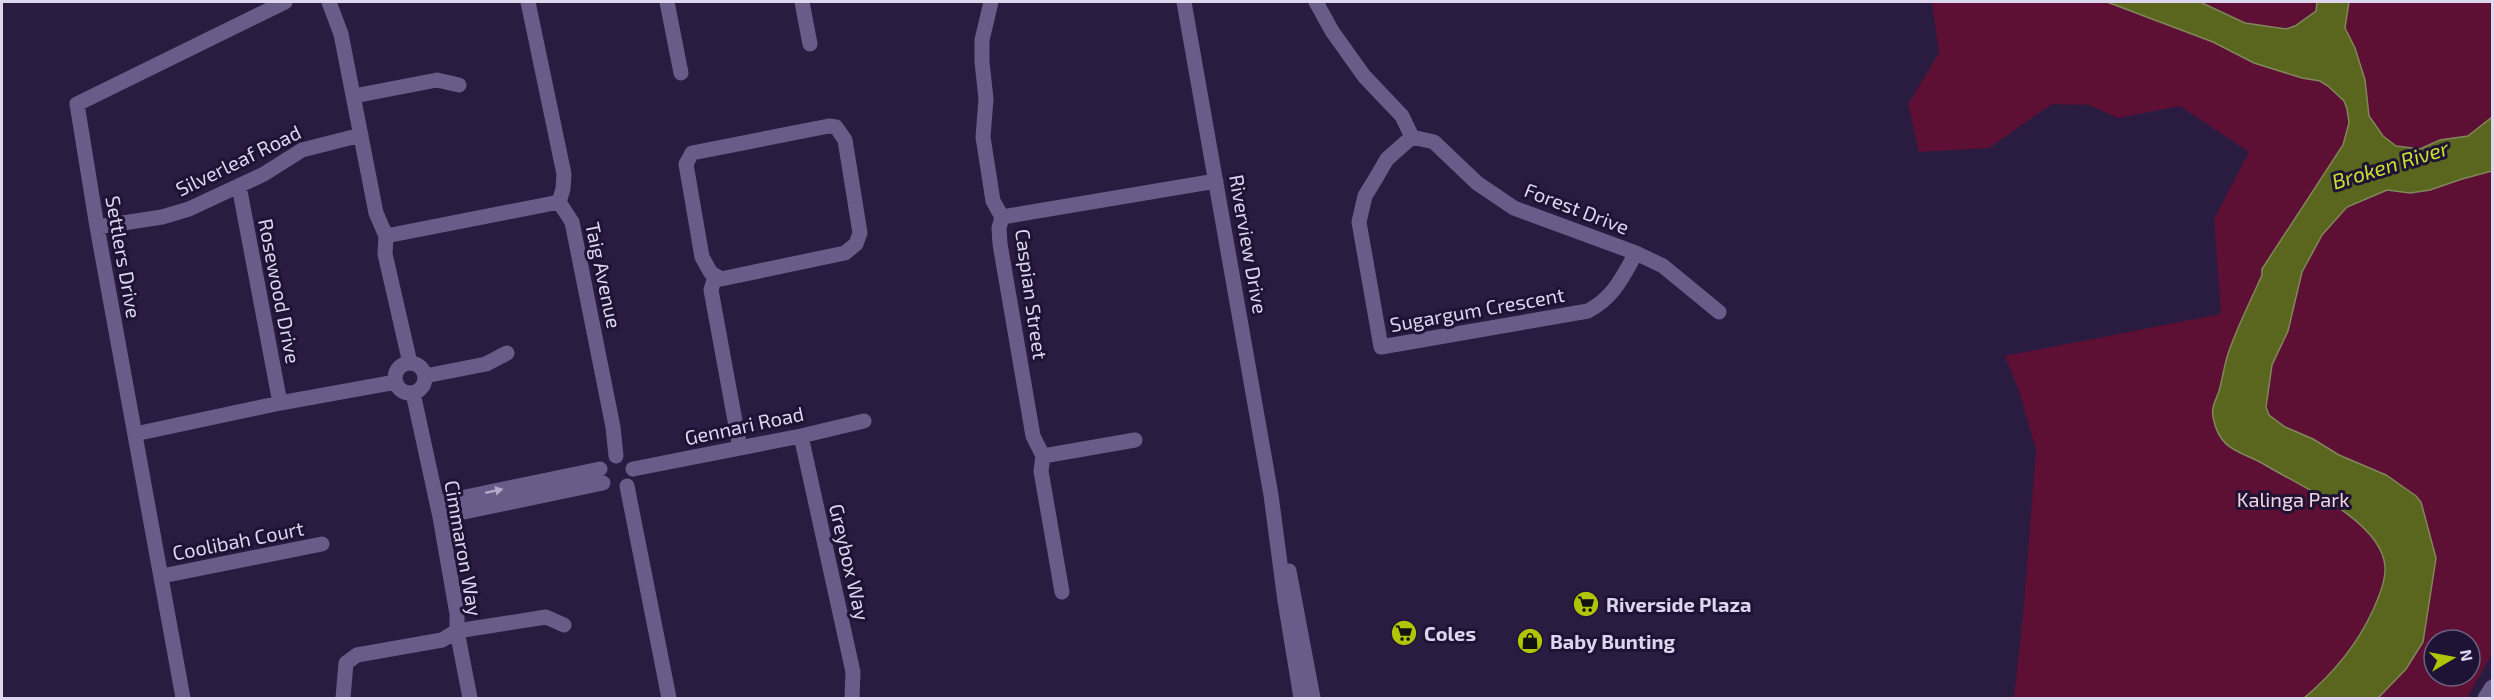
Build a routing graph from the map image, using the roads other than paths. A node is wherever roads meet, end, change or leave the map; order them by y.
1 (285, 2) edge
2 (329, 2) edge
3 (528, 2) edge
4 (667, 2) edge
5 (802, 2) edge
6 (991, 2) edge
7 (1184, 2) edge
8 (1316, 2) edge
9 (810, 44) dead end
10 (681, 73) dead end
11 (459, 85) dead end
12 (354, 96) junction
13 (361, 135) junction
14 (1412, 137) junction
15 (1216, 181) junction
16 (239, 186) junction
17 (559, 202) junction
18 (1002, 217) junction
19 (98, 227) junction
20 (386, 236) junction
21 (1636, 253) junction
22 (718, 278) junction
23 (1719, 312) dead end
24 (507, 353) dead end
25 (410, 363) junction
26 (425, 376) junction
27 (396, 382) junction
28 (413, 393) junction
29 (280, 403) junction
30 (864, 421) dead end
31 (135, 434) junction
32 (801, 436) junction
33 (1135, 440) dead end
34 (745, 447) junction
35 (616, 456) junction
36 (1043, 456) junction
37 (633, 469) junction
38 (601, 476) junction
39 (627, 486) junction
40 (1271, 495) junction
41 (439, 510) junction
42 (322, 544) dead end
43 (162, 576) junction
44 (1062, 592) dead end
45 (564, 626) dead end
46 (457, 631) junction
47 (2493, 687) edge
48 (183, 699) edge
49 (343, 699) edge
50 (470, 699) edge
51 (669, 699) edge
52 (852, 699) edge
53 (1301, 699) edge
54 (1313, 699) edge
55 (2486, 699) edge

1 - 19 street, Settlers Drive
2 - 12 street
3 - 17 street
4 - 10 street
5 - 9 street
6 - 18 street, Caspian Street
7 - 15 street, Riverview Drive
8 - 14 street
11 - 12 street
12 - 13 street
13 - 16 street, Silverleaf Road
13 - 20 street
14 - 21 street, Forest Drive
14 - 21 street, Sugargum Crescent
15 - 18 street
15 - 40 street, Riverview Drive
16 - 19 street, Silverleaf Road
16 - 29 street, Rosewood Drive
17 - 20 street
17 - 35 street, Taig Avenue
18 - 36 street, Caspian Street
19 - 31 street, Settlers Drive
20 - 25 street
21 - 23 street, Forest Drive
22 - 22 street
22 - 34 street
24 - 26 street
25 - 26 street
25 - 27 street
26 - 28 street
27 - 28 street
27 - 29 street
28 - 41 street, Cimmaron Way
29 - 31 street
30 - 32 street, Gennari Road
31 - 43 street
32 - 34 street, Gennari Road
32 - 52 street, Greybox Way
33 - 36 street
34 - 37 street, Gennari Road
35 - 37 street
35 - 38 street
36 - 44 street, Caspian Street
37 - 39 street
38 - 39 street
38 - 41 street
39 - 51 street
40 - 53 street, Riverview Drive
40 - 54 street, Riverview Drive
41 - 46 street, Cimmaron Way
42 - 43 street, Coolibah Court
43 - 48 street
45 - 46 street
46 - 49 street, Cimmaron Way
46 - 50 street
47 - 55 street

